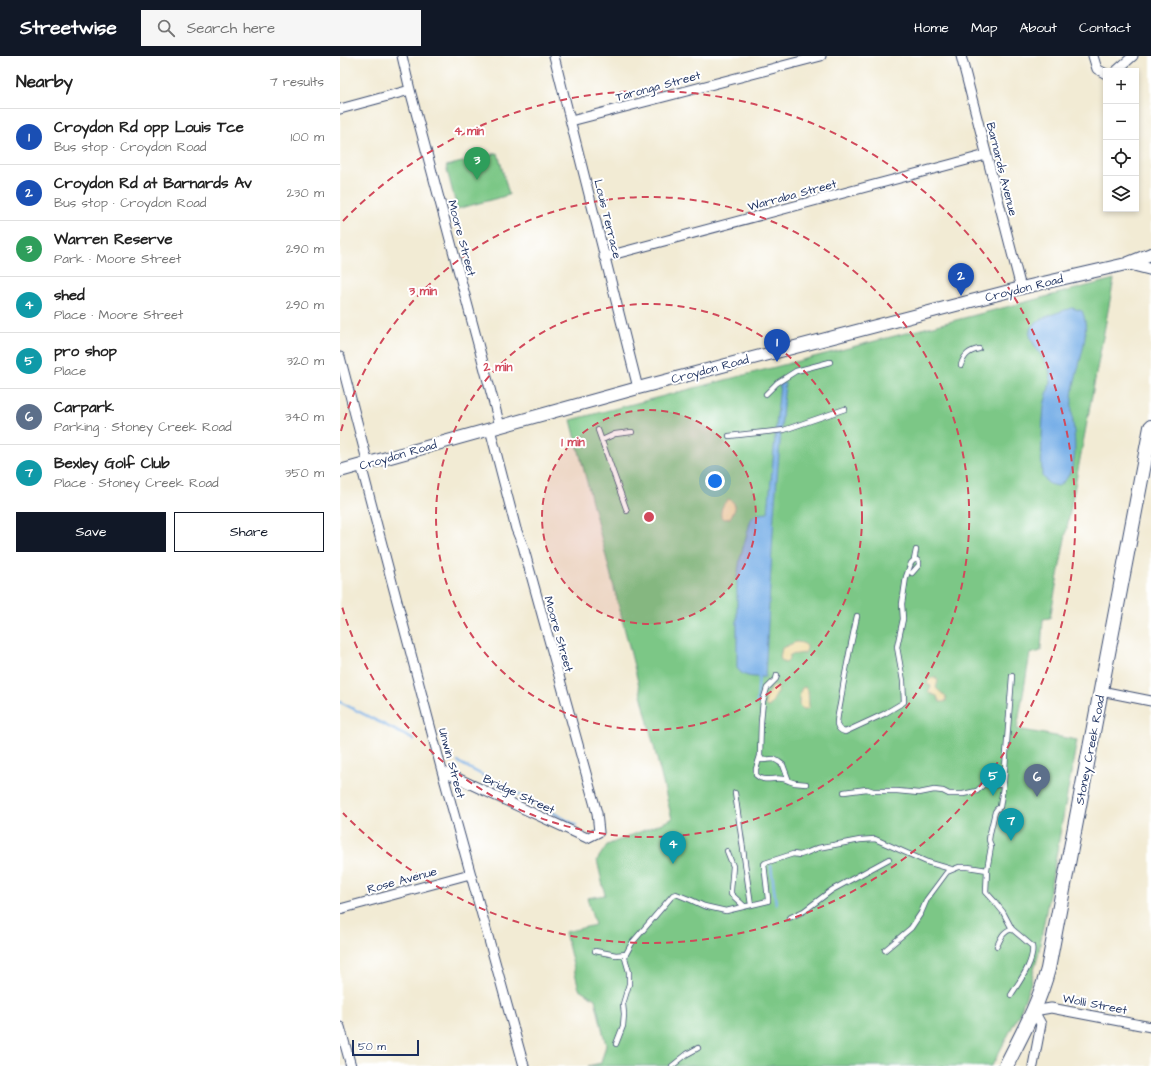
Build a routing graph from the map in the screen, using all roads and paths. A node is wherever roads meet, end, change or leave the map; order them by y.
1 (402, 56) edge
2 (554, 56) edge
3 (821, 56) edge
4 (961, 56) edge
5 (1093, 56) edge
6 (1133, 56) edge
7 (1119, 68) edge
8 (1103, 72) edge
9 (410, 90) junction
10 (340, 109) edge
11 (571, 121) junction
12 (986, 155) junction
13 (1151, 254) edge
14 (604, 257) junction
15 (1151, 263) edge
16 (1129, 264) junction
17 (1151, 269) edge
18 (1021, 288) junction
19 (979, 349) dead end
20 (340, 357) edge
21 (830, 362) dead end
22 (961, 365) dead end
23 (638, 388) junction
24 (766, 394) dead end
25 (845, 409) dead end
26 (495, 427) junction
27 (1151, 427) edge
28 (598, 430) dead end
29 (632, 432) dead end
30 (729, 436) dead end
31 (602, 440) junction
32 (365, 464) junction
33 (340, 471) edge
34 (627, 511) dead end
35 (916, 550) dead end
36 (914, 560) junction
37 (912, 573) dead end
38 (857, 616) dead end
39 (777, 675) dead end
40 (1012, 676) dead end
41 (1101, 691) junction
42 (1151, 701) edge
43 (760, 756) junction
44 (442, 771) junction
45 (789, 781) junction
46 (806, 784) dead end
47 (1003, 785) junction
48 (844, 792) dead end
49 (735, 793) dead end
50 (587, 838) joint
51 (727, 851) dead end
52 (889, 859) dead end
53 (951, 870) junction
54 (987, 870) junction
55 (470, 874) junction
56 (751, 905) junction
57 (744, 906) junction
58 (340, 909) edge
59 (789, 918) dead end
60 (1012, 929) junction
61 (997, 946) dead end
62 (884, 950) dead end
63 (595, 952) dead end
64 (626, 954) junction
65 (1011, 995) dead end
66 (1034, 1010) junction
67 (340, 1027) edge
68 (1151, 1027) edge
69 (616, 1044) dead end
70 (698, 1048) dead end
71 (351, 1066) edge
72 (524, 1066) edge
73 (672, 1066) edge
74 (1006, 1066) edge
75 (1033, 1066) edge

1 - 9 street, Moore Street
2 - 11 street, Louis Terrace
3 - 11 street, Taronga Street
4 - 12 street, Barnards Avenue
5 - 8 street
6 - 7 street
9 - 10 street
9 - 26 street, Moore Street
11 - 14 street, Louis Terrace
12 - 14 street, Warraba Street
12 - 18 street, Barnards Avenue
13 - 16 main road, Croydon Road
14 - 23 street, Louis Terrace
15 - 16 main road, Croydon Road
16 - 17 main road
16 - 18 main road, Croydon Road
18 - 23 main road, Croydon Road
19 - 22 lane
20 - 32 street, Unwin Street
21 - 24 lane
23 - 26 main road, Croydon Road
25 - 30 lane
26 - 32 main road, Croydon Road
26 - 50 street, Moore Street
27 - 41 main road, Stoney Creek Road
28 - 31 lane
29 - 31 lane
31 - 34 lane
32 - 33 main road, Croydon Road
32 - 44 street, Unwin Street
35 - 36 lane
36 - 37 lane
36 - 38 lane
39 - 43 lane
40 - 47 lane
41 - 42 street
41 - 66 main road, Stoney Creek Road
43 - 45 lane
43 - 45 lane
44 - 50 street, Bridge Street
44 - 55 street, Unwin Street
45 - 46 lane
47 - 48 lane
47 - 54 lane
49 - 56 lane
51 - 57 lane
52 - 59 lane
53 - 54 lane
53 - 56 lane
53 - 62 lane
54 - 60 lane
55 - 58 street, Rose Avenue
55 - 72 street, Unwin Street
56 - 57 lane
57 - 64 lane
60 - 61 lane
60 - 65 lane
63 - 64 lane
64 - 69 lane
66 - 68 street, Wolli Street
66 - 74 main road, Stoney Creek Road
66 - 75 street
67 - 71 street
70 - 73 lane

